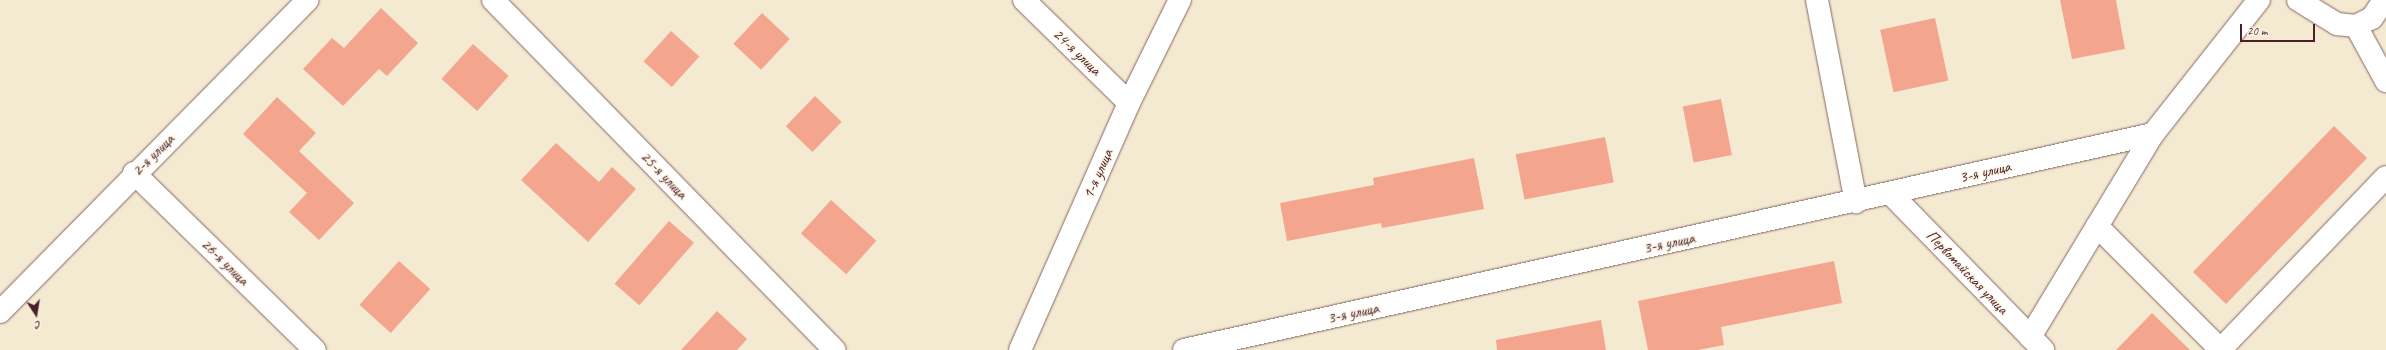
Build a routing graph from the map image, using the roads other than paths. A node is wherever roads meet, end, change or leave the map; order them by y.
1 (308, 0) edge
2 (493, 0) edge
3 (1024, 0) edge
4 (1180, 0) edge
5 (1817, 0) edge
6 (2259, 0) edge
7 (2298, 0) edge
8 (2384, 0) edge
9 (2356, 26) junction
10 (2386, 81) edge
11 (1130, 103) junction
12 (2153, 134) junction
13 (134, 173) junction
14 (2386, 178) edge
15 (1891, 194) junction
16 (1856, 202) junction
17 (2097, 226) junction
18 (0, 312) edge
19 (2036, 343) edge
20 (315, 350) edge
21 (834, 350) edge
22 (1020, 350) edge
23 (1184, 350) edge
24 (2221, 350) edge

1 - 13 street, 2-я улица
2 - 21 street, 25-я улица
3 - 11 street, 24-я улица
4 - 11 street, 1-я улица
5 - 16 street
6 - 12 street
7 - 9 street
8 - 9 street
9 - 10 street
11 - 22 street, 1-я улица
12 - 15 street, 3-я улица
12 - 17 street
13 - 18 street, 2-я улица
13 - 20 street, 26-я улица
14 - 24 street
15 - 16 street, 3-я улица
15 - 19 street, Первомайская улица
16 - 23 street, 3-я улица
17 - 19 street
17 - 24 street

